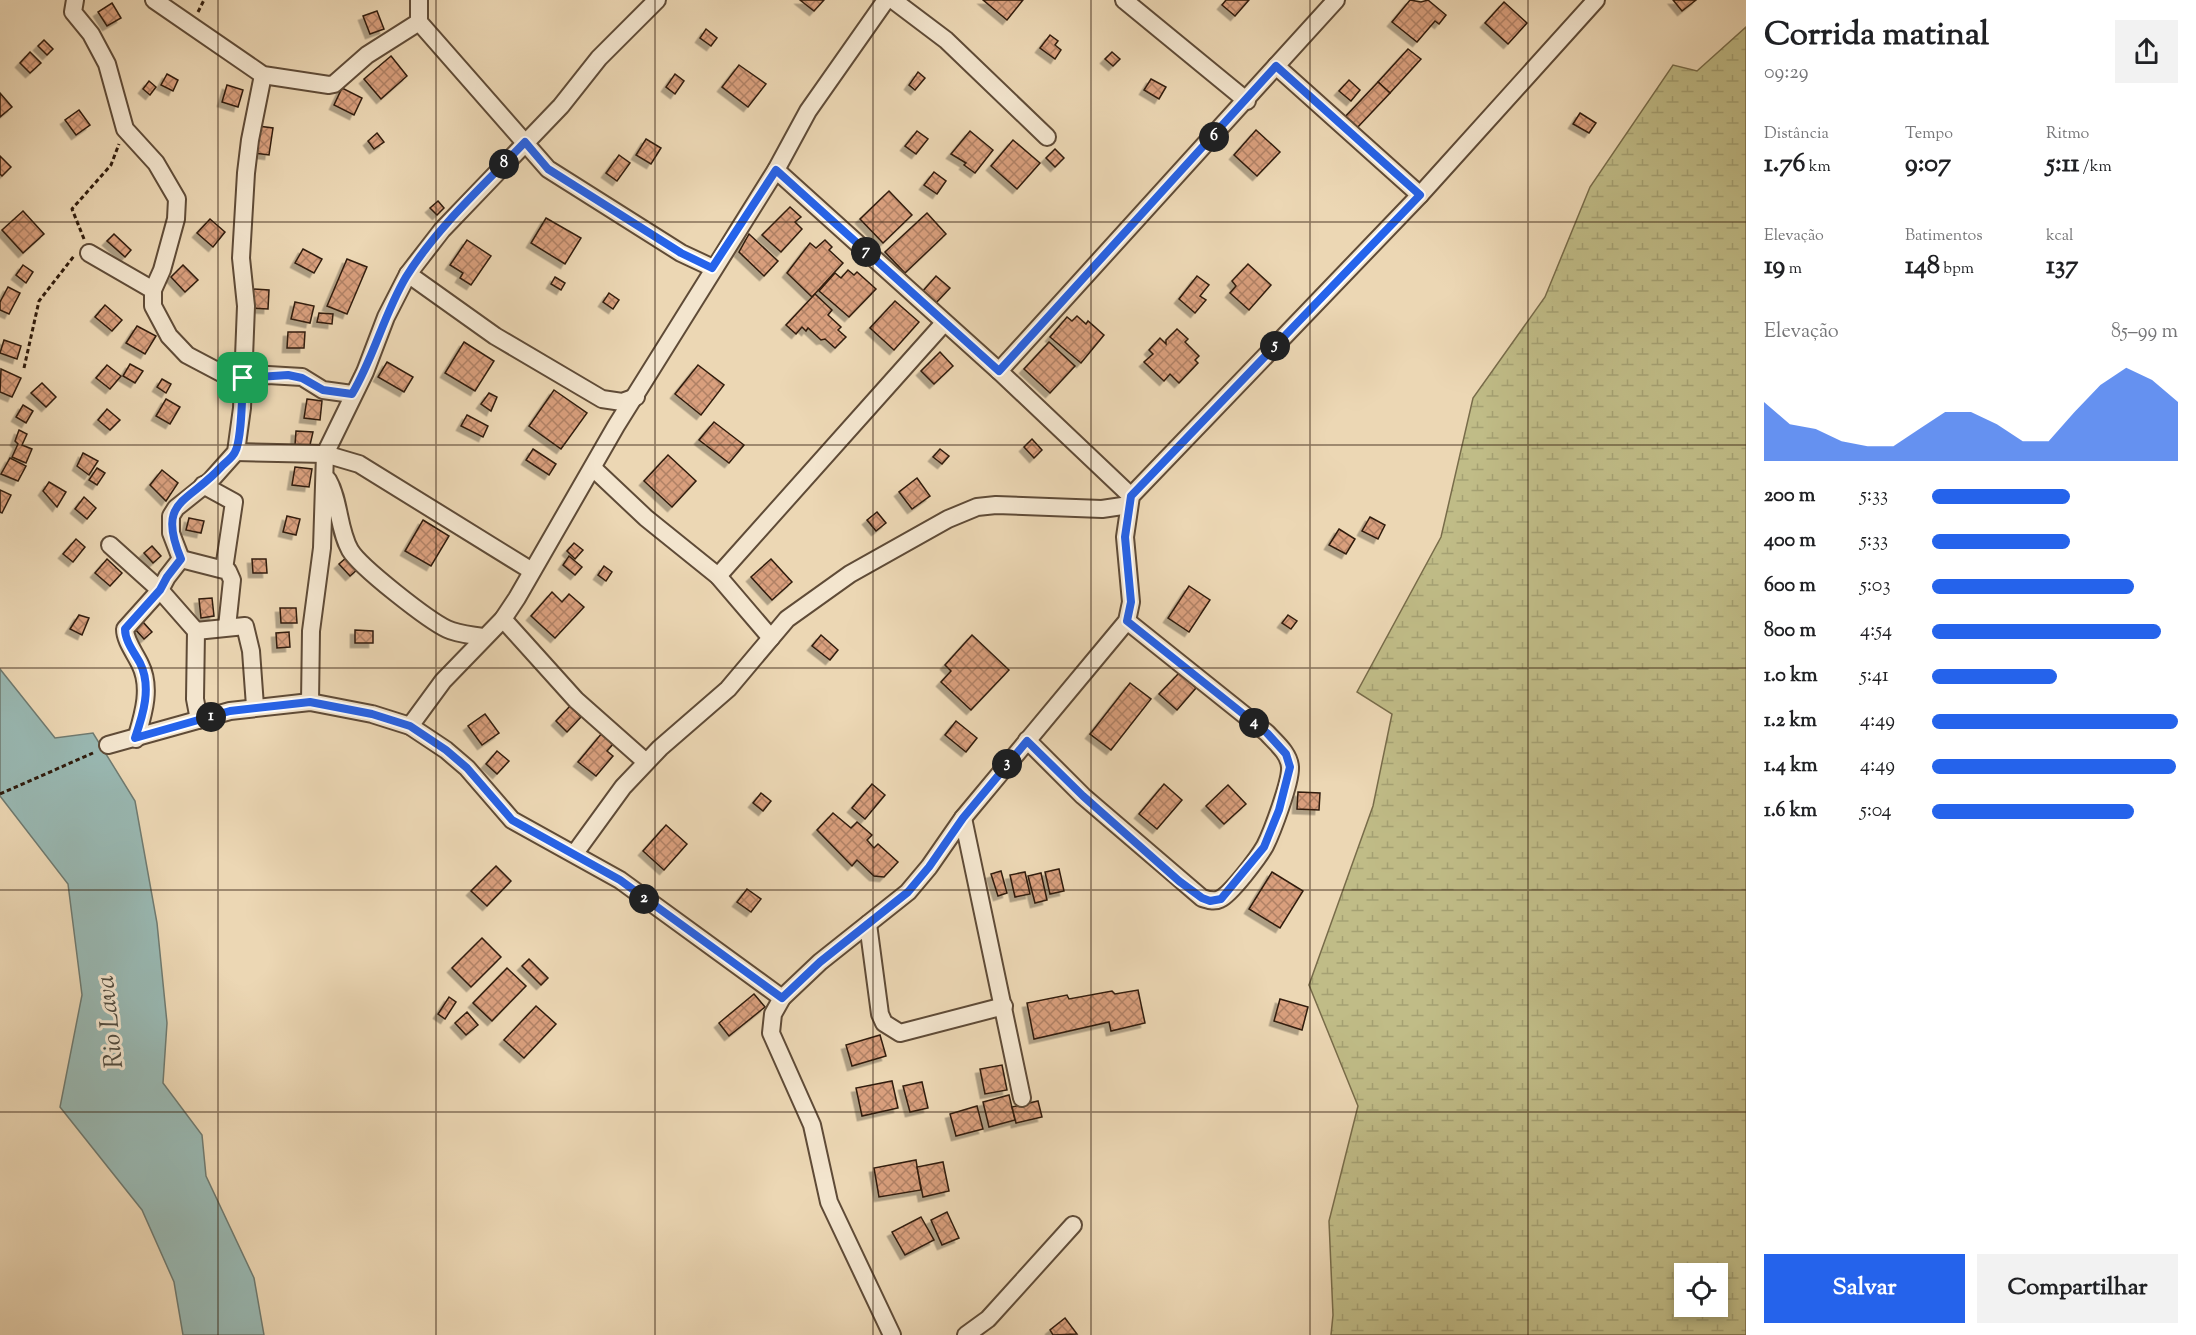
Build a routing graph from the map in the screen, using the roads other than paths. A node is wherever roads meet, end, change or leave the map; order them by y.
1 (75, 0) edge
2 (154, 0) edge
3 (419, 0) edge
4 (657, 0) edge
5 (886, 0) edge
6 (893, 0) edge
7 (1125, 0) edge
8 (1336, 0) edge
9 (1596, 0) edge
10 (419, 22) junction
11 (1276, 66) junction
12 (263, 75) junction
13 (1247, 101) junction
14 (1047, 137) dead end
15 (525, 142) junction
16 (776, 170) junction
17 (1420, 195) junction
18 (89, 253) road end
19 (712, 268) junction
20 (408, 274) junction
21 (153, 290) junction
22 (944, 323) junction
23 (999, 371) junction
24 (243, 378) junction
25 (352, 394) junction
26 (636, 397) junction
27 (236, 452) junction
28 (325, 454) junction
29 (592, 468) junction
30 (324, 474) junction
31 (203, 485) junction
32 (1130, 501) junction
33 (110, 545) dead end
34 (181, 559) junction
35 (224, 569) junction
36 (532, 571) junction
37 (718, 576) junction
38 (160, 590) junction
39 (503, 619) junction
40 (1127, 621) junction
41 (226, 627) junction
42 (196, 631) junction
43 (483, 637) junction
44 (771, 638) junction
45 (310, 702) junction
46 (255, 706) junction
47 (199, 720) junction
48 (410, 726) junction
49 (135, 738) junction
50 (1027, 741) junction
51 (108, 745) road end
52 (646, 762) junction
53 (963, 818) junction
54 (575, 853) junction
55 (868, 924) junction
56 (782, 998) junction
57 (1004, 1006) junction
58 (1022, 1098) dead end
59 (1073, 1225) dead end
60 (892, 1335) edge
61 (966, 1335) edge

1 - 21 street
2 - 12 street
3 - 10 street
4 - 15 street
5 - 16 street
6 - 14 street
7 - 13 street
8 - 11 street
9 - 17 street
10 - 12 street
10 - 15 street
11 - 13 street
11 - 17 street
12 - 24 street
13 - 23 street
15 - 19 street
15 - 20 street
16 - 19 street
16 - 22 street
17 - 32 street
18 - 21 street
19 - 26 street
20 - 25 street
20 - 26 street
21 - 24 street
22 - 23 street
22 - 37 street
23 - 32 street
24 - 25 street
24 - 27 street
25 - 28 street
26 - 29 street
27 - 28 street
27 - 31 street
28 - 30 street
28 - 36 street
29 - 36 street
29 - 37 street
30 - 43 street
30 - 45 street
31 - 34 street
31 - 35 street
32 - 40 street
32 - 44 street
33 - 38 street
34 - 35 street
34 - 38 street
35 - 41 street
36 - 39 street
37 - 44 street
38 - 42 street
38 - 49 street
39 - 43 street
39 - 52 street
40 - 50 street
40 - 50 street
41 - 42 street
41 - 46 street
42 - 47 street
43 - 48 street
44 - 52 street
45 - 46 street
45 - 48 street
46 - 47 street
47 - 49 street
48 - 54 street
49 - 51 street
50 - 53 street
52 - 54 street
53 - 55 street
53 - 57 street
54 - 56 street
55 - 56 street
55 - 57 street
56 - 60 street
57 - 58 street
59 - 61 street

